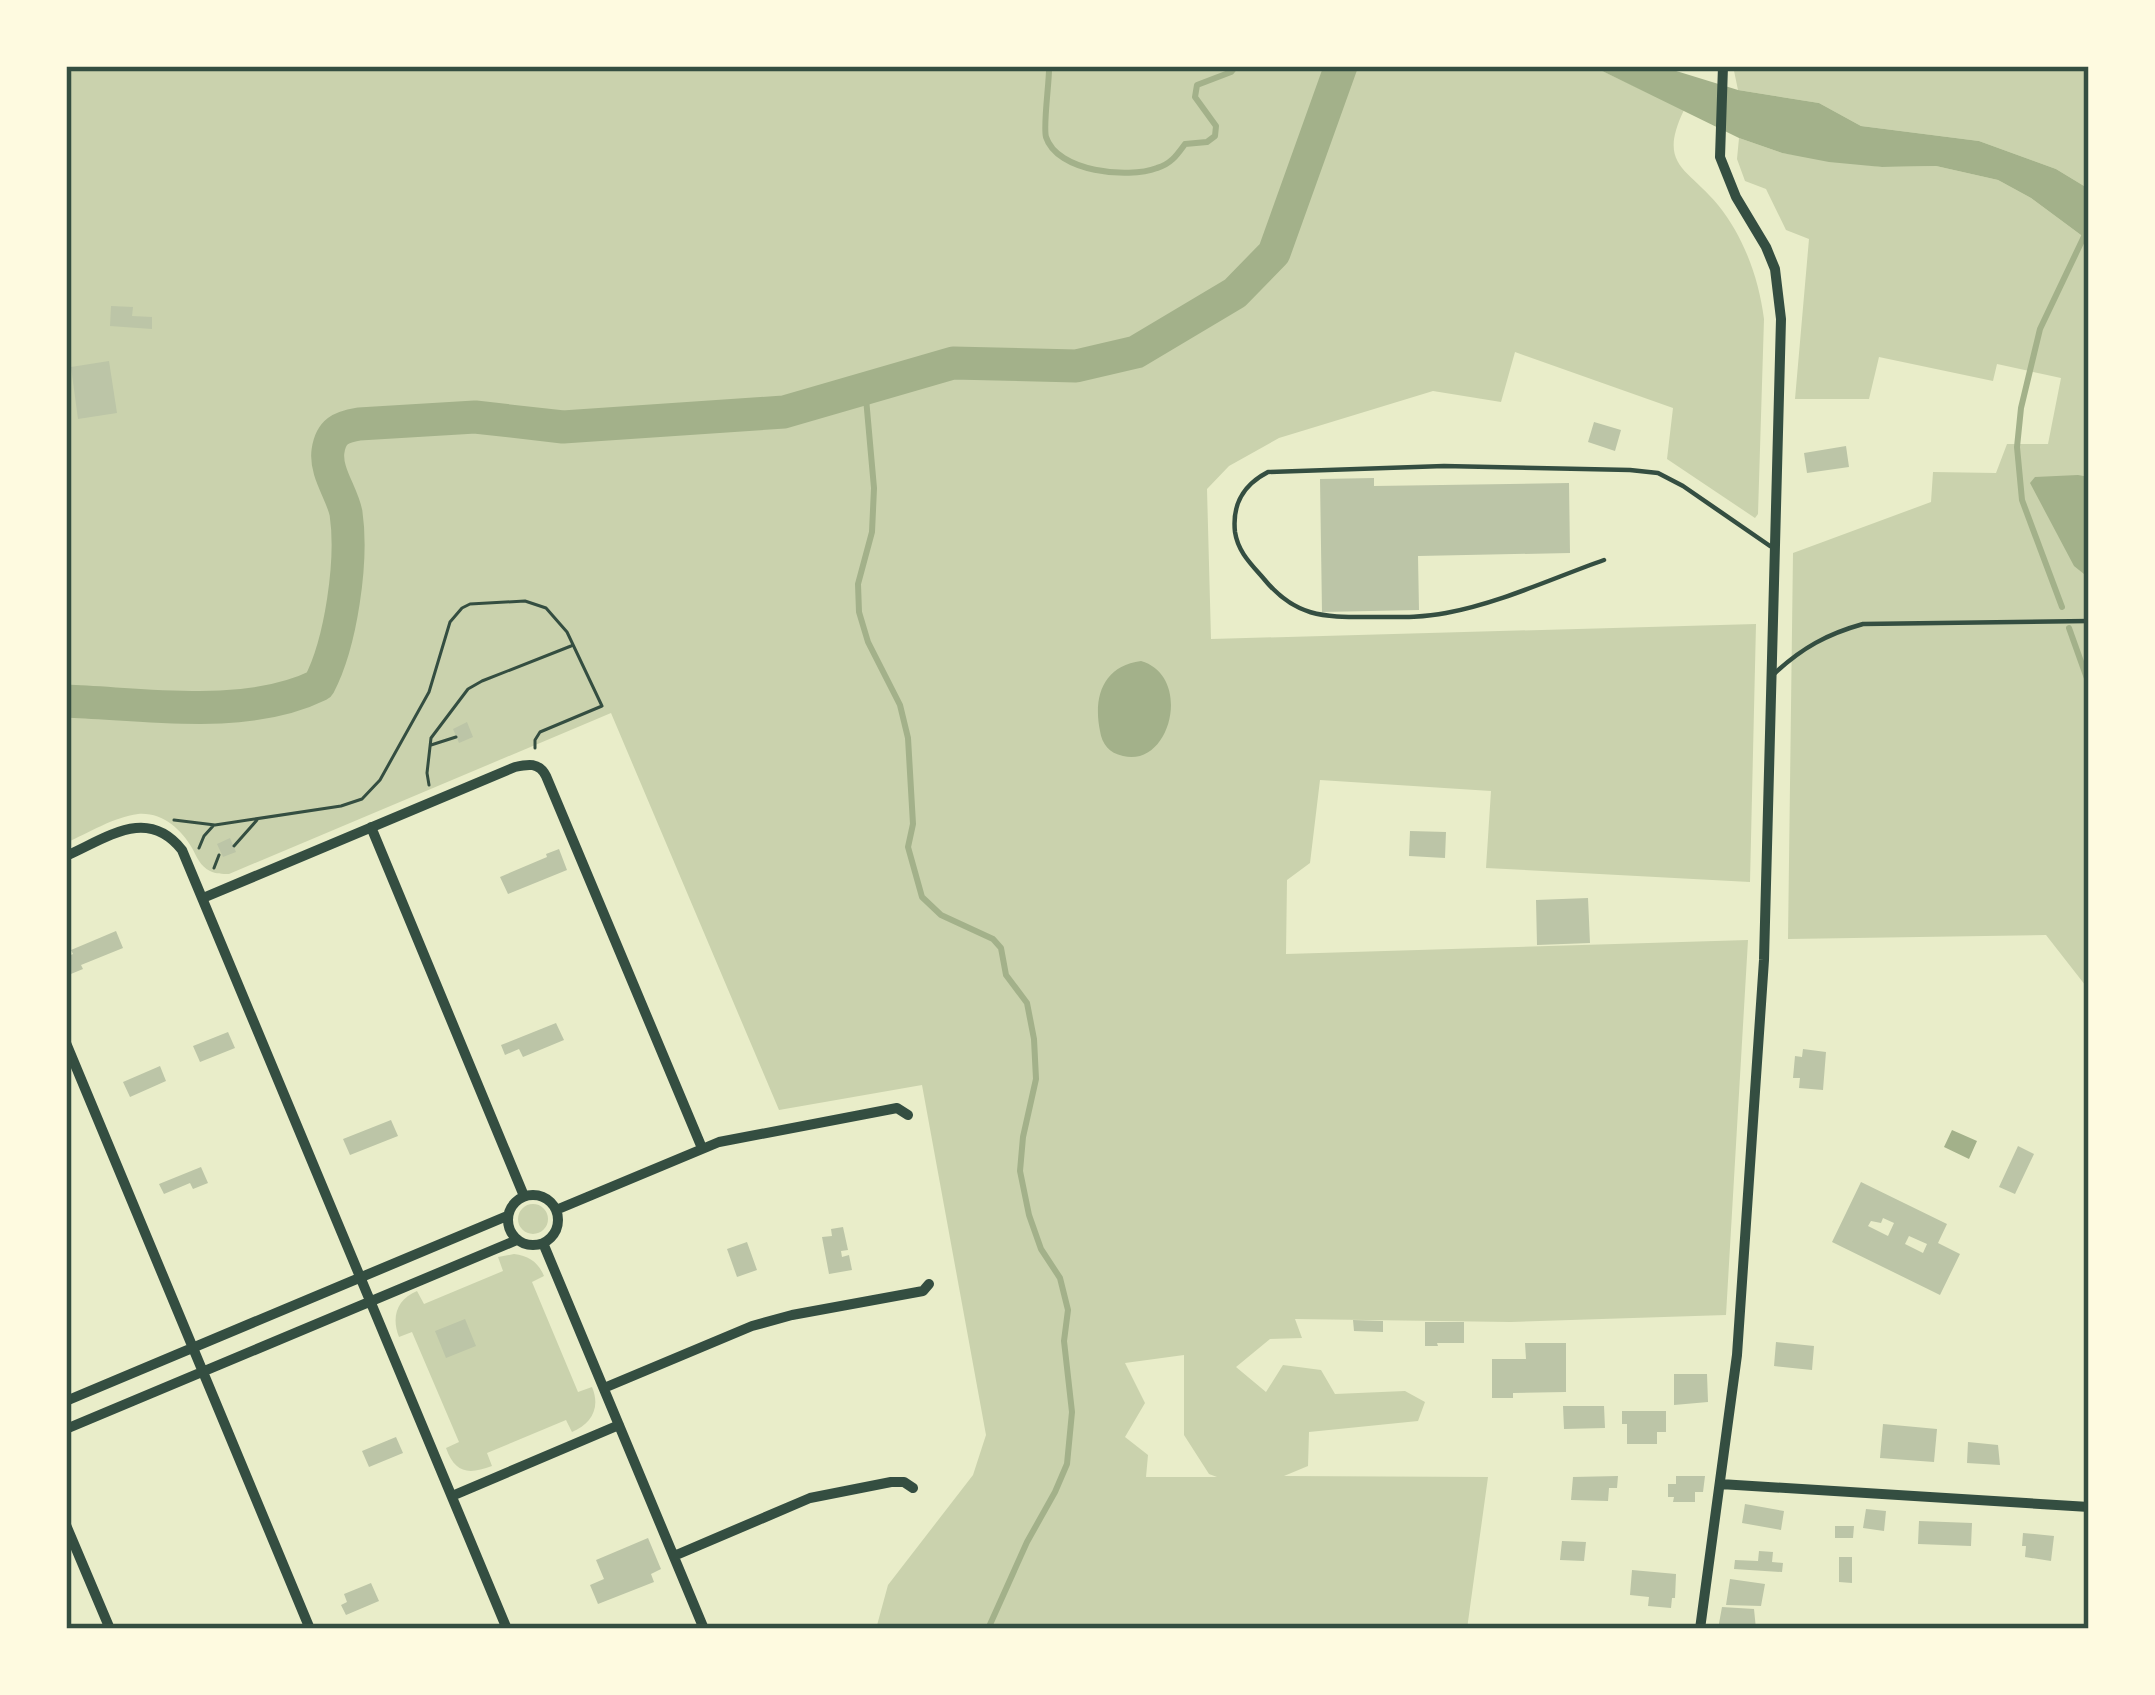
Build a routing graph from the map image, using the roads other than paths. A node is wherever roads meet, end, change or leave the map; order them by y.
1 (1723, 66) edge
2 (1774, 550) junction
3 (1604, 560) dead end
4 (2089, 621) edge
5 (1771, 677) junction
6 (371, 827) junction
7 (66, 856) edge
8 (203, 898) junction
9 (66, 1043) edge
10 (908, 1115) dead end
11 (702, 1148) junction
12 (524, 1196) junction
13 (556, 1210) junction
14 (507, 1216) junction
15 (518, 1240) junction
16 (543, 1243) junction
17 (361, 1277) junction
18 (929, 1284) dead end
19 (370, 1301) junction
20 (193, 1348) junction
21 (203, 1371) junction
22 (604, 1388) junction
23 (66, 1401) edge
24 (619, 1425) junction
25 (66, 1429) edge
26 (1720, 1484) junction
27 (913, 1488) dead end
28 (452, 1496) junction
29 (2089, 1507) edge
30 (66, 1525) edge
31 (674, 1556) junction
32 (110, 1629) edge
33 (310, 1629) edge
34 (507, 1629) edge
35 (704, 1629) edge
36 (1700, 1629) edge

1 - 2 street
2 - 3 lane
2 - 5 street
4 - 5 lane
5 - 26 street
6 - 8 street
6 - 11 street
6 - 12 street
7 - 8 street
8 - 17 street
9 - 20 street
10 - 11 street
11 - 13 street
12 - 13 street
12 - 14 street
13 - 16 street
14 - 15 street
14 - 17 street
15 - 16 street
15 - 19 street
16 - 22 street
17 - 19 street
17 - 20 street
18 - 22 street
19 - 21 street
19 - 28 street
20 - 21 street
20 - 23 street
21 - 25 street
21 - 33 street
22 - 24 street
24 - 28 street
24 - 31 street
26 - 29 street
26 - 36 street
27 - 31 street
28 - 34 street
30 - 32 street
31 - 35 street

